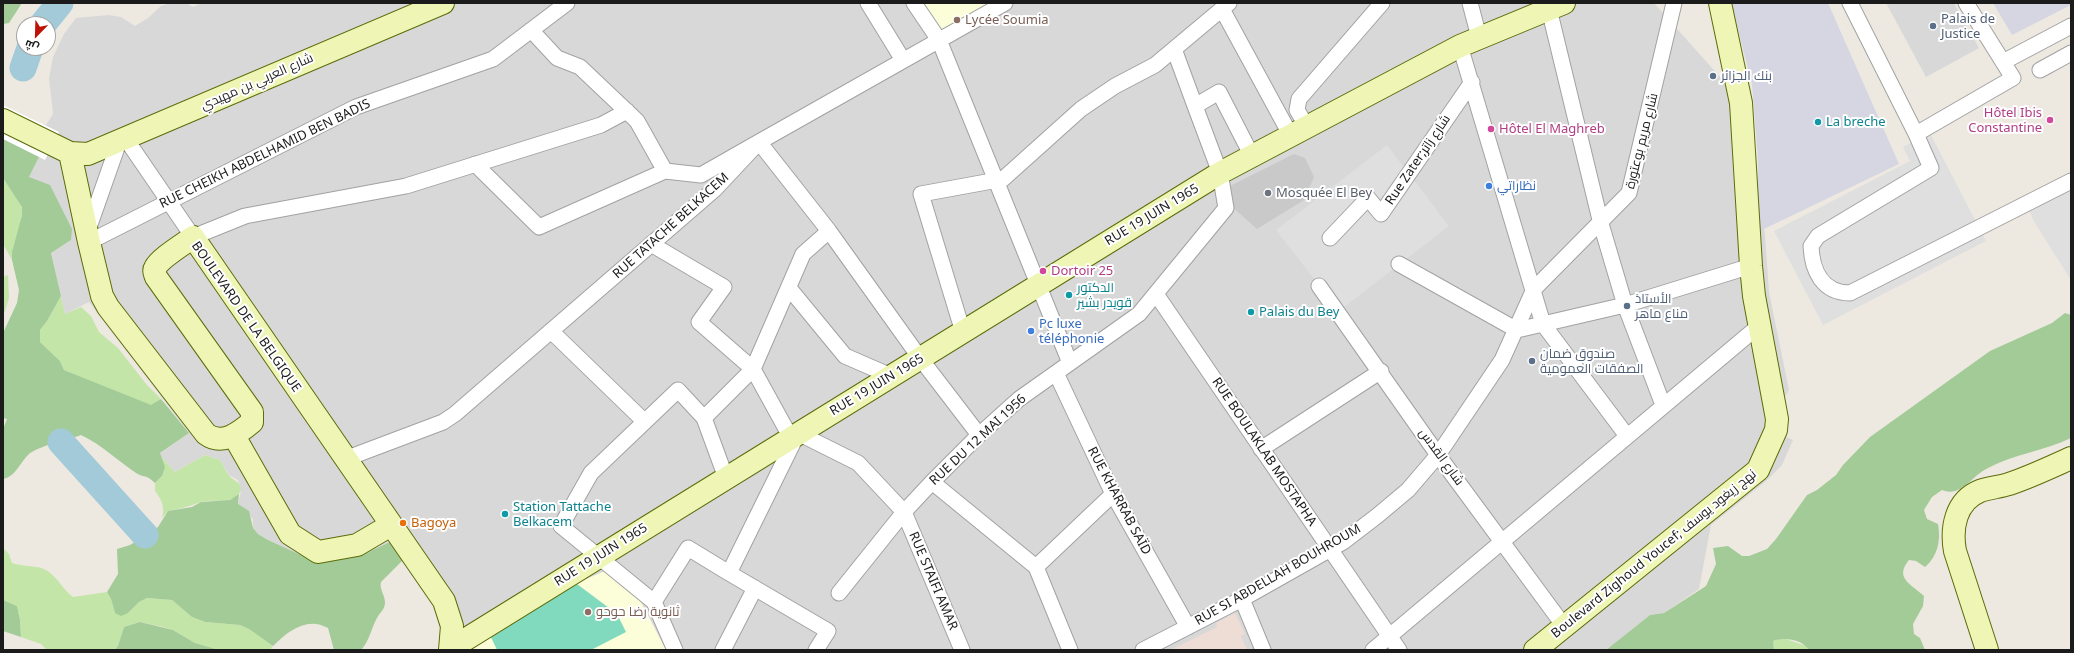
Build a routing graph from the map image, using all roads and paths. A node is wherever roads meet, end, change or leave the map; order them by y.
1 (443, 3) edge
2 (567, 3) edge
3 (868, 3) edge
4 (914, 3) edge
5 (1005, 3) edge
6 (1382, 3) edge
7 (1470, 3) edge
8 (1674, 3) edge
9 (1720, 3) edge
10 (1850, 3) edge
11 (1966, 3) edge
12 (1225, 6) edge
13 (1556, 6) edge
14 (2071, 26) edge
15 (531, 30) junction
16 (939, 40) junction
17 (1470, 42) junction
18 (1174, 49) junction
19 (2071, 53) edge
20 (903, 60) junction
21 (2003, 62) junction
22 (2040, 70) dead end
23 (1472, 82) junction
24 (1195, 106) junction
25 (627, 111) junction
26 (3, 120) edge
27 (1299, 132) junction
28 (1916, 134) junction
29 (123, 140) junction
30 (759, 142) junction
31 (61, 149) junction
32 (1252, 156) junction
33 (475, 164) junction
34 (665, 171) junction
35 (1220, 173) junction
36 (997, 181) junction
37 (2071, 181) edge
38 (168, 201) junction
39 (1601, 224) junction
40 (829, 231) junction
41 (193, 237) junction
42 (88, 238) junction
43 (1330, 238) dead end
44 (652, 244) junction
45 (1399, 264) dead end
46 (1751, 266) junction
47 (1039, 284) junction
48 (1319, 286) dead end
49 (789, 288) junction
50 (1534, 289) junction
51 (1156, 294) junction
52 (1624, 305) junction
53 (1543, 324) junction
54 (1517, 330) junction
55 (551, 331) junction
56 (963, 332) junction
57 (1762, 335) junction
58 (920, 358) junction
59 (1070, 363) junction
60 (753, 369) junction
61 (1381, 372) junction
62 (1056, 374) junction
63 (891, 376) junction
64 (1663, 405) junction
65 (704, 418) junction
66 (644, 421) junction
67 (979, 435) junction
68 (234, 436) junction
69 (795, 436) junction
70 (1627, 436) junction
71 (1261, 449) junction
72 (1438, 455) junction
73 (2071, 458) edge
74 (345, 459) junction
75 (726, 478) junction
76 (932, 482) junction
77 (1113, 494) junction
78 (904, 512) junction
79 (393, 527) junction
80 (1502, 540) junction
81 (1330, 548) junction
82 (599, 557) junction
83 (1036, 567) junction
84 (729, 573) junction
85 (755, 588) junction
86 (839, 593) dead end
87 (1242, 599) junction
88 (654, 602) junction
89 (1564, 626) junction
90 (1188, 627) junction
91 (1389, 636) junction
92 (450, 649) edge
93 (675, 650) edge
94 (723, 650) edge
95 (816, 650) edge
96 (962, 650) edge
97 (1070, 650) edge
98 (1143, 650) edge
99 (1263, 650) edge
100 (1373, 650) edge
101 (1399, 650) edge
102 (1535, 650) edge
103 (1987, 650) edge

1 - 29 street, شارع العربي بن مهيدي
2 - 15 street, RUE CHEIKH ABDELHAMID BEN BADIS
3 - 20 street
4 - 16 street
5 - 16 street, RUE TATACHE BELKACEM
6 - 27 street
7 - 17 street
8 - 39 street, شارع مريم بوعتورة
9 - 46 street, Boulevard Zighoud Youcef; نهج زيغود يوسف
10 - 28 street
11 - 21 street
12 - 18 street
12 - 27 street
13 - 17 street, RUE 19 JUIN 1965
13 - 39 street
14 - 21 street
15 - 25 street
15 - 38 street, RUE CHEIKH ABDELHAMID BEN BADIS
16 - 20 street, RUE TATACHE BELKACEM
16 - 36 street
17 - 23 street
17 - 27 street, RUE 19 JUIN 1965
18 - 24 street, RUE DU 12 MAI 1956
18 - 36 street
19 - 22 street
20 - 30 street, RUE TATACHE BELKACEM
21 - 28 street
23 - 43 street, Rue Zater;شارع زاتر
23 - 50 street
24 - 32 street
24 - 35 street, RUE DU 12 MAI 1956
25 - 33 street
25 - 34 street
26 - 31 street
27 - 32 street, RUE 19 JUIN 1965
28 - 37 street
29 - 31 street, شارع العربي بن مهيدي
29 - 38 street
29 - 42 street
30 - 34 street
30 - 40 street
30 - 44 street, RUE TATACHE BELKACEM
31 - 42 street, BOULEVARD DE LA BELGIQUE
32 - 35 street, RUE 19 JUIN 1965
33 - 34 street
33 - 41 street
35 - 47 street, RUE 19 JUIN 1965
35 - 51 street, RUE DU 12 MAI 1956
36 - 47 street
36 - 56 street
38 - 41 street
38 - 42 street, RUE CHEIKH ABDELHAMID BEN BADIS
39 - 50 street, شارع مريم بوعتورة
39 - 52 street
40 - 49 street
40 - 58 street
41 - 68 street, BOULEVARD DE LA BELGIQUE
41 - 74 street, BOULEVARD DE LA BELGIQUE
42 - 68 street, BOULEVARD DE LA BELGIQUE
44 - 55 street, RUE TATACHE BELKACEM
44 - 60 street
45 - 54 street
46 - 52 street
46 - 57 street, Boulevard Zighoud Youcef; نهج زيغود يوسف
47 - 56 street, RUE 19 JUIN 1965
47 - 59 street
48 - 61 street, شارع القدس
49 - 60 street
49 - 63 street
50 - 53 street
50 - 54 street, RUE SI ABDELLAH BOUHROUM
51 - 59 street, RUE DU 12 MAI 1956
51 - 71 street, RUE BOULAKLAB MOSTAPHA
52 - 53 street
52 - 64 street
53 - 54 street
53 - 70 street
54 - 72 street, RUE SI ABDELLAH BOUHROUM
55 - 66 street
55 - 74 street, RUE TATACHE BELKACEM
56 - 58 street, RUE 19 JUIN 1965
57 - 64 street
57 - 89 street, Boulevard Zighoud Youcef; نهج زيغود يوسف
58 - 63 street, RUE 19 JUIN 1965
58 - 67 street
59 - 62 street, RUE DU 12 MAI 1956
60 - 65 street
60 - 69 street
61 - 71 street
61 - 72 street, شارع القدس
62 - 67 street, RUE DU 12 MAI 1956
62 - 77 street, RUE KHARRAB SAÏD
63 - 69 street, RUE 19 JUIN 1965
64 - 70 street
65 - 66 street
65 - 75 street
66 - 82 street
67 - 76 street, RUE DU 12 MAI 1956
68 - 79 street
69 - 75 street, RUE 19 JUIN 1965
69 - 78 street
69 - 84 street
70 - 80 street
71 - 81 street, RUE BOULAKLAB MOSTAPHA
72 - 80 street, شارع القدس
72 - 81 street, RUE SI ABDELLAH BOUHROUM
73 - 103 street
74 - 79 street, BOULEVARD DE LA BELGIQUE
75 - 82 street, RUE 19 JUIN 1965
76 - 78 street, RUE DU 12 MAI 1956
76 - 83 street
77 - 83 street
77 - 90 street, RUE KHARRAB SAÏD
78 - 86 street, RUE DU 12 MAI 1956
78 - 96 street, RUE STAIFI AMAR
79 - 92 street, BOULEVARD DE LA BELGIQUE
80 - 89 street, شارع القدس
80 - 91 street
81 - 87 street, RUE SI ABDELLAH BOUHROUM
81 - 91 street, RUE BOULAKLAB MOSTAPHA
82 - 88 street
82 - 92 street, RUE 19 JUIN 1965
83 - 97 street
84 - 85 street
84 - 88 street
85 - 94 street
85 - 95 street
87 - 90 street, RUE SI ABDELLAH BOUHROUM
87 - 99 street
88 - 93 street
89 - 102 street, Boulevard Zighoud Youcef; نهج زيغود يوسف
90 - 98 street, RUE SI ABDELLAH BOUHROUM
91 - 100 street
91 - 101 street, RUE BOULAKLAB MOSTAPHA

